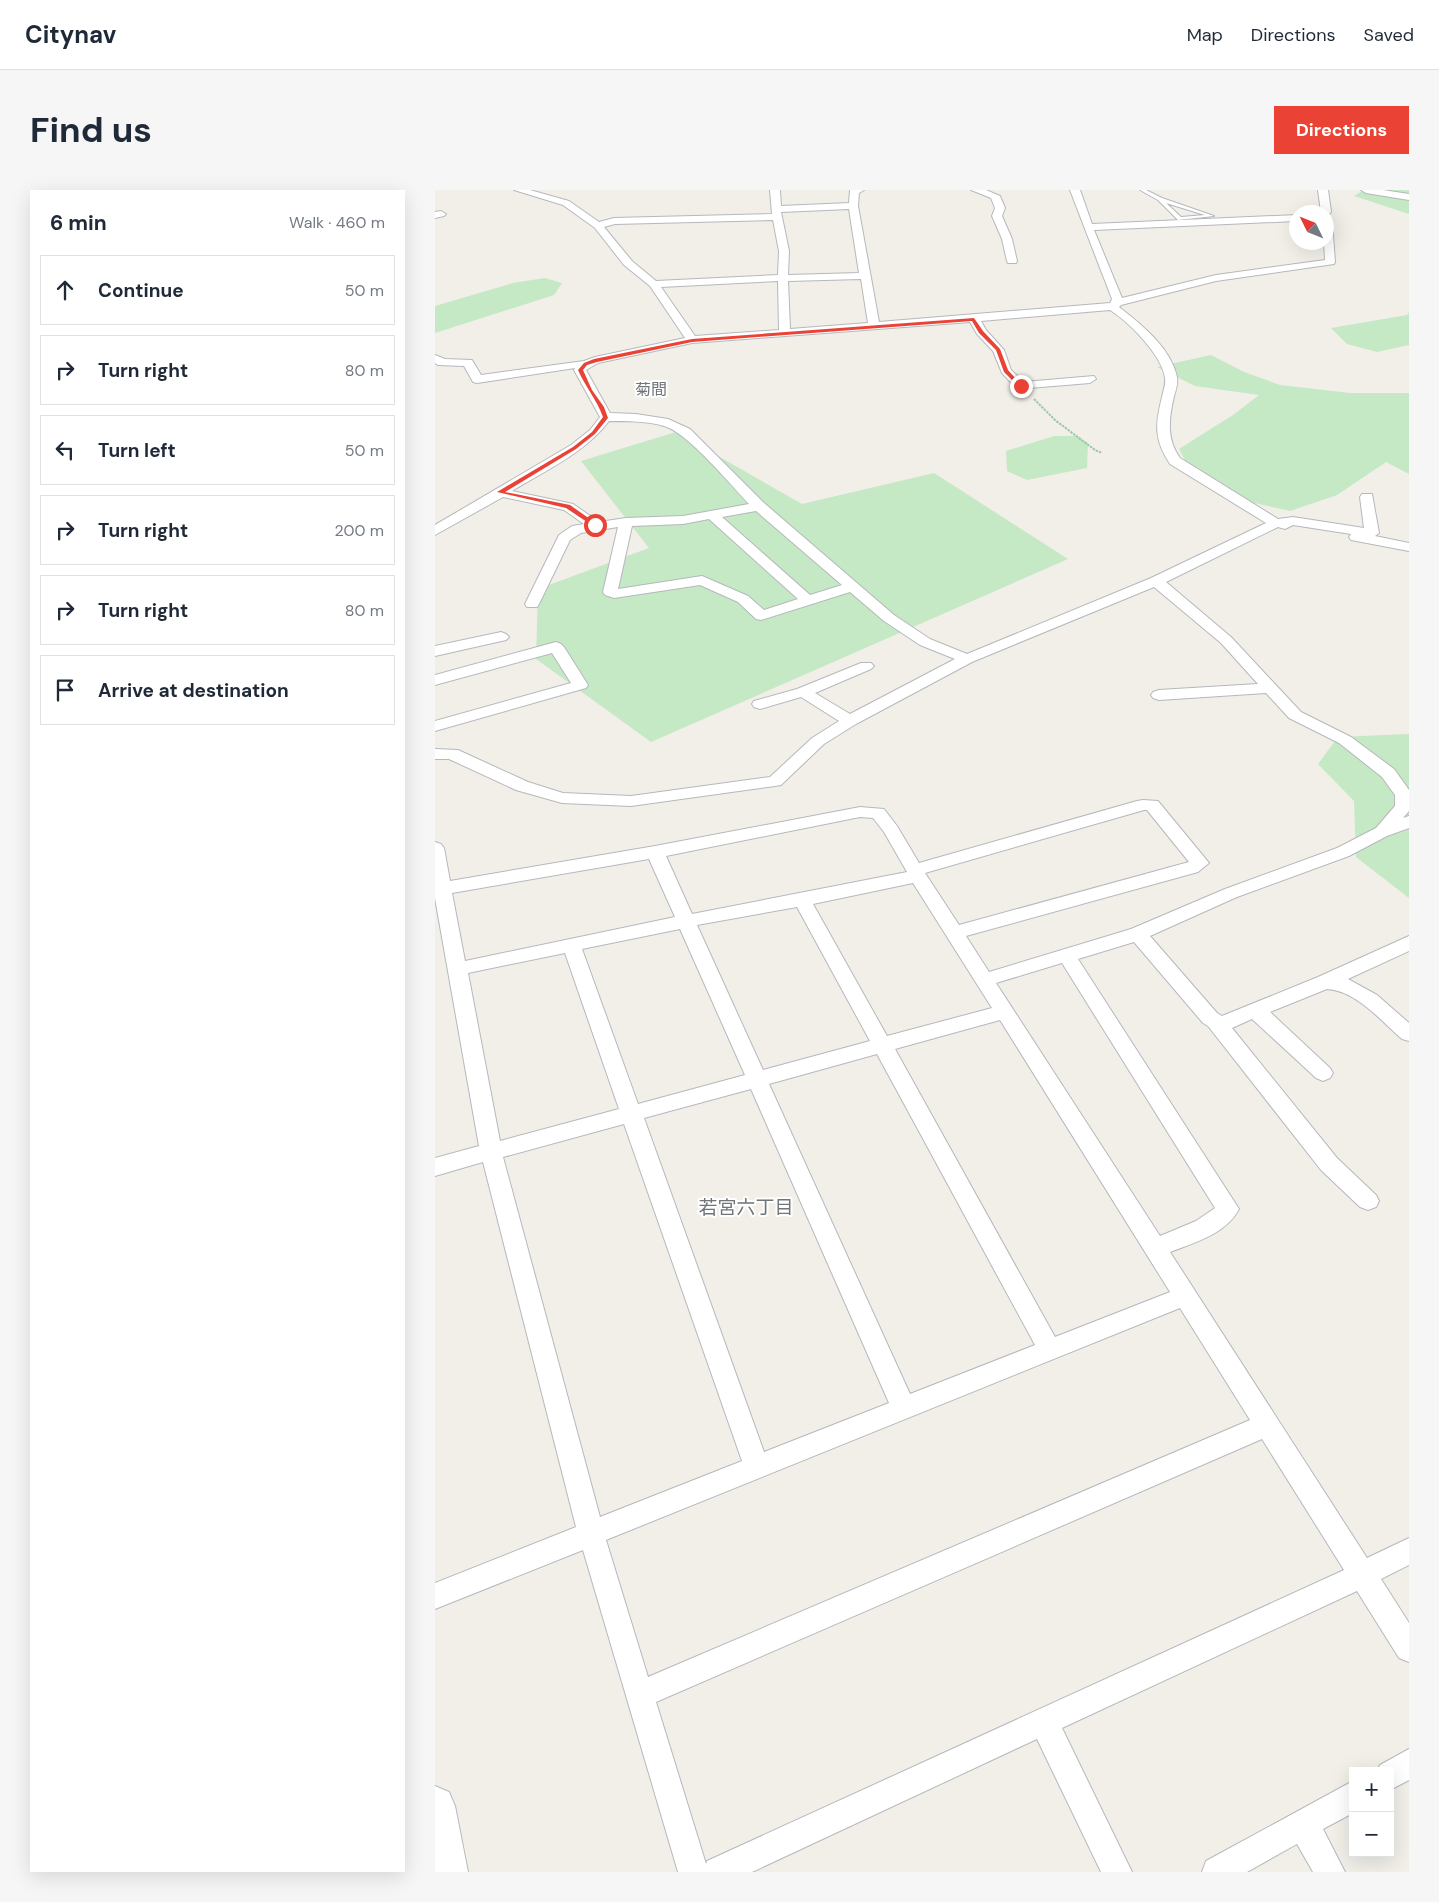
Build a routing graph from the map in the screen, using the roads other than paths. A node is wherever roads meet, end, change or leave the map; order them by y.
1 (519, 190) edge
2 (775, 190) edge
3 (859, 190) edge
4 (976, 190) edge
5 (1075, 190) edge
6 (1143, 190) edge
7 (1323, 190) edge
8 (1366, 190) edge
9 (1409, 198) edge
10 (1160, 199) junction
11 (1324, 205) edge
12 (853, 206) junction
13 (778, 213) junction
14 (1289, 218) edge
15 (598, 226) junction
16 (1088, 227) junction
17 (1329, 250) edge
18 (1011, 261) dead end
19 (865, 276) junction
20 (783, 278) junction
21 (654, 284) junction
22 (1115, 304) junction
23 (974, 319) junction
24 (873, 326) junction
25 (785, 332) junction
26 (692, 340) junction
27 (435, 358) edge
28 (586, 364) junction
29 (1090, 379) dead end
30 (606, 417) junction
31 (500, 492) junction
32 (1367, 497) dead end
33 (759, 506) junction
34 (711, 514) junction
35 (625, 522) junction
36 (1276, 523) junction
37 (595, 525) junction
38 (435, 531) edge
39 (1409, 547) edge
40 (1156, 581) junction
41 (853, 586) junction
42 (808, 600) junction
43 (532, 604) dead end
44 (501, 637) dead end
45 (435, 651) edge
46 (967, 659) junction
47 (866, 666) dead end
48 (435, 680) edge
49 (1269, 688) junction
50 (803, 692) junction
51 (1159, 695) dead end
52 (760, 704) dead end
53 (851, 721) junction
54 (435, 726) edge
55 (435, 754) edge
56 (1409, 822) edge
57 (1381, 832) junction
58 (435, 848) edge
59 (655, 852) junction
60 (916, 873) junction
61 (439, 890) edge
62 (802, 900) junction
63 (685, 921) junction
64 (954, 933) junction
65 (1138, 934) junction
66 (1409, 942) edge
67 (571, 944) junction
68 (1067, 956) junction
69 (457, 969) junction
70 (984, 980) junction
71 (1325, 982) junction
72 (1255, 1010) junction
73 (1004, 1012) junction
74 (1215, 1021) junction
75 (1409, 1034) edge
76 (882, 1045) junction
77 (1323, 1073) dead end
78 (757, 1079) junction
79 (631, 1113) junction
80 (491, 1152) junction
81 (435, 1167) edge
82 (1368, 1201) dead end
83 (1155, 1248) junction
84 (1185, 1296) junction
85 (1050, 1350) junction
86 (904, 1408) junction
87 (1267, 1425) junction
88 (757, 1467) junction
89 (591, 1534) junction
90 (1409, 1551) edge
91 (1362, 1575) junction
92 (435, 1596) edge
93 (1409, 1648) edge
94 (640, 1695) junction
95 (1044, 1722) junction
96 (1409, 1764) edge
97 (1394, 1773) edge
98 (1349, 1798) edge
99 (435, 1806) edge
100 (1303, 1824) junction
101 (447, 1872) edge
102 (693, 1872) edge
103 (718, 1872) edge
104 (1117, 1872) edge
105 (1217, 1872) edge
106 (1330, 1872) edge

1 - 15 street
2 - 13 street
3 - 12 street
4 - 18 street
5 - 16 street
6 - 10 lane
7 - 11 street
8 - 9 street
10 - 10 lane
12 - 13 street
12 - 19 street
13 - 15 street
13 - 20 street
14 - 16 street
15 - 21 street
16 - 22 street
17 - 22 street
19 - 20 street
19 - 24 street
20 - 21 street
20 - 25 street
21 - 26 street
22 - 23 street
22 - 36 street
23 - 24 street
23 - 29 street
24 - 25 street
25 - 26 street
26 - 28 street
27 - 28 street
28 - 30 street
30 - 31 street
30 - 33 street
31 - 37 street
31 - 38 street
32 - 36 street
33 - 34 street
33 - 41 street
34 - 35 street
34 - 42 street
35 - 37 street
35 - 42 street
36 - 39 street
36 - 40 street
37 - 43 street
40 - 46 street
40 - 49 street
41 - 42 street
41 - 46 street
44 - 45 street
46 - 53 street
47 - 50 street
48 - 54 street
49 - 51 street
49 - 57 street
50 - 52 street
50 - 53 street
53 - 55 street
56 - 57 street
57 - 65 street
58 - 61 street
59 - 60 street
59 - 61 street
59 - 63 street
60 - 62 street
60 - 64 street
60 - 64 street
61 - 69 street
62 - 63 street
62 - 76 street
63 - 67 street
63 - 78 street
64 - 70 street
65 - 68 street
65 - 74 street
66 - 71 street
67 - 69 street
67 - 79 street
68 - 70 street
68 - 83 street
69 - 80 street
70 - 73 street
71 - 72 street
71 - 75 street
72 - 74 street
72 - 77 street
73 - 76 street
73 - 83 street
74 - 82 street
76 - 78 street
76 - 85 street
78 - 79 street
78 - 86 street
79 - 80 street
79 - 88 street
80 - 81 street
80 - 89 street
83 - 84 street
84 - 85 street
84 - 87 street
85 - 86 street
86 - 88 street
87 - 91 street
87 - 94 street
88 - 89 street
89 - 92 street
89 - 94 street
90 - 91 street
91 - 93 street
91 - 95 street
94 - 102 street
95 - 103 street
95 - 104 street
96 - 97 street
98 - 100 street
99 - 101 street
100 - 105 street
100 - 106 street

